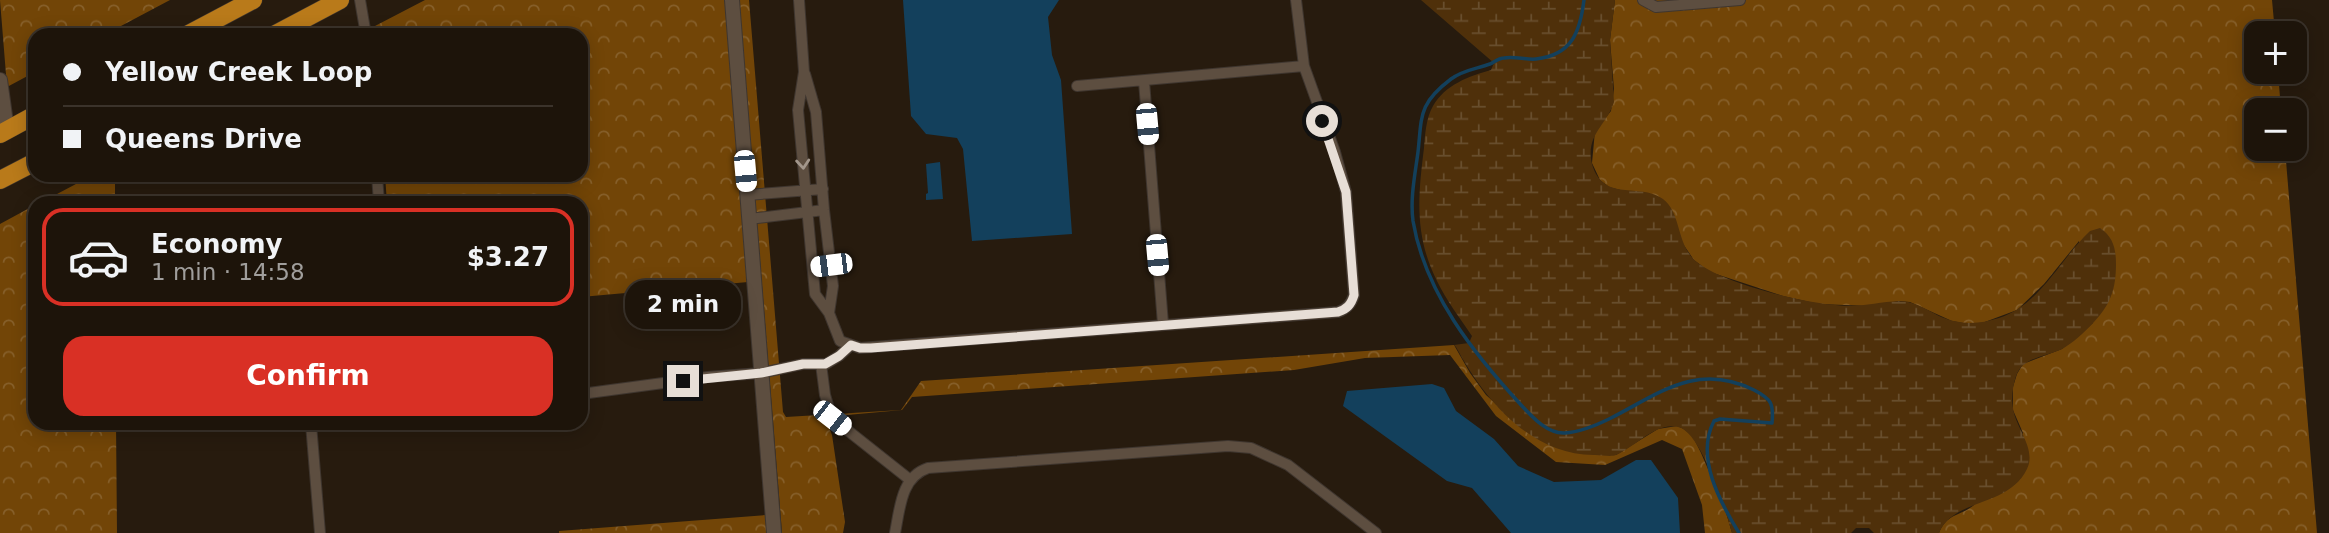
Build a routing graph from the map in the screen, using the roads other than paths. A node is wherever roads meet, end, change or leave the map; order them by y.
1 (253, 0) edge
2 (340, 0) edge
3 (360, 0) edge
4 (732, 0) edge
5 (799, 0) edge
6 (1296, 0) edge
7 (1643, 0) edge
8 (1740, 0) edge
9 (200, 28) edge
10 (287, 28) edge
11 (365, 28) edge
12 (1304, 66) junction
13 (804, 72) junction
14 (0, 80) edge
15 (1144, 81) junction
16 (1077, 86) dead end
17 (28, 120) edge
18 (3, 132) edge
19 (800, 132) junction
20 (818, 132) junction
21 (28, 166) edge
22 (0, 180) edge
23 (823, 188) junction
24 (805, 190) junction
25 (747, 195) junction
26 (824, 210) junction
27 (807, 212) junction
28 (749, 219) junction
29 (831, 265) junction
30 (812, 268) junction
31 (829, 313) junction
32 (1163, 324) junction
33 (851, 345) junction
34 (821, 364) junction
35 (761, 373) junction
36 (588, 393) edge
37 (311, 430) edge
38 (909, 479) junction
39 (320, 533) edge
40 (774, 533) edge
41 (895, 533) edge
42 (1376, 533) edge

1 - 9 main road
2 - 10 main road
3 - 11 street
4 - 25 street
5 - 13 street
6 - 12 street
7 - 8 street
12 - 15 street
12 - 32 street
13 - 19 street
13 - 20 street
14 - 18 street
15 - 16 street
15 - 32 street
17 - 18 main road
19 - 20 street
19 -> 24 street
20 - 23 street
21 - 22 main road
23 - 24 street
23 - 26 street
24 - 25 street
24 - 27 street
25 - 28 street
26 - 27 street
26 - 29 street
27 - 28 street
27 - 30 street
28 - 35 street
29 - 30 street
29 - 31 street
30 - 31 street
31 - 33 street
32 - 33 street
33 - 34 street
34 - 35 street
34 - 38 street
35 - 36 street
35 - 40 street
37 - 39 street
38 - 41 street
38 - 42 street

